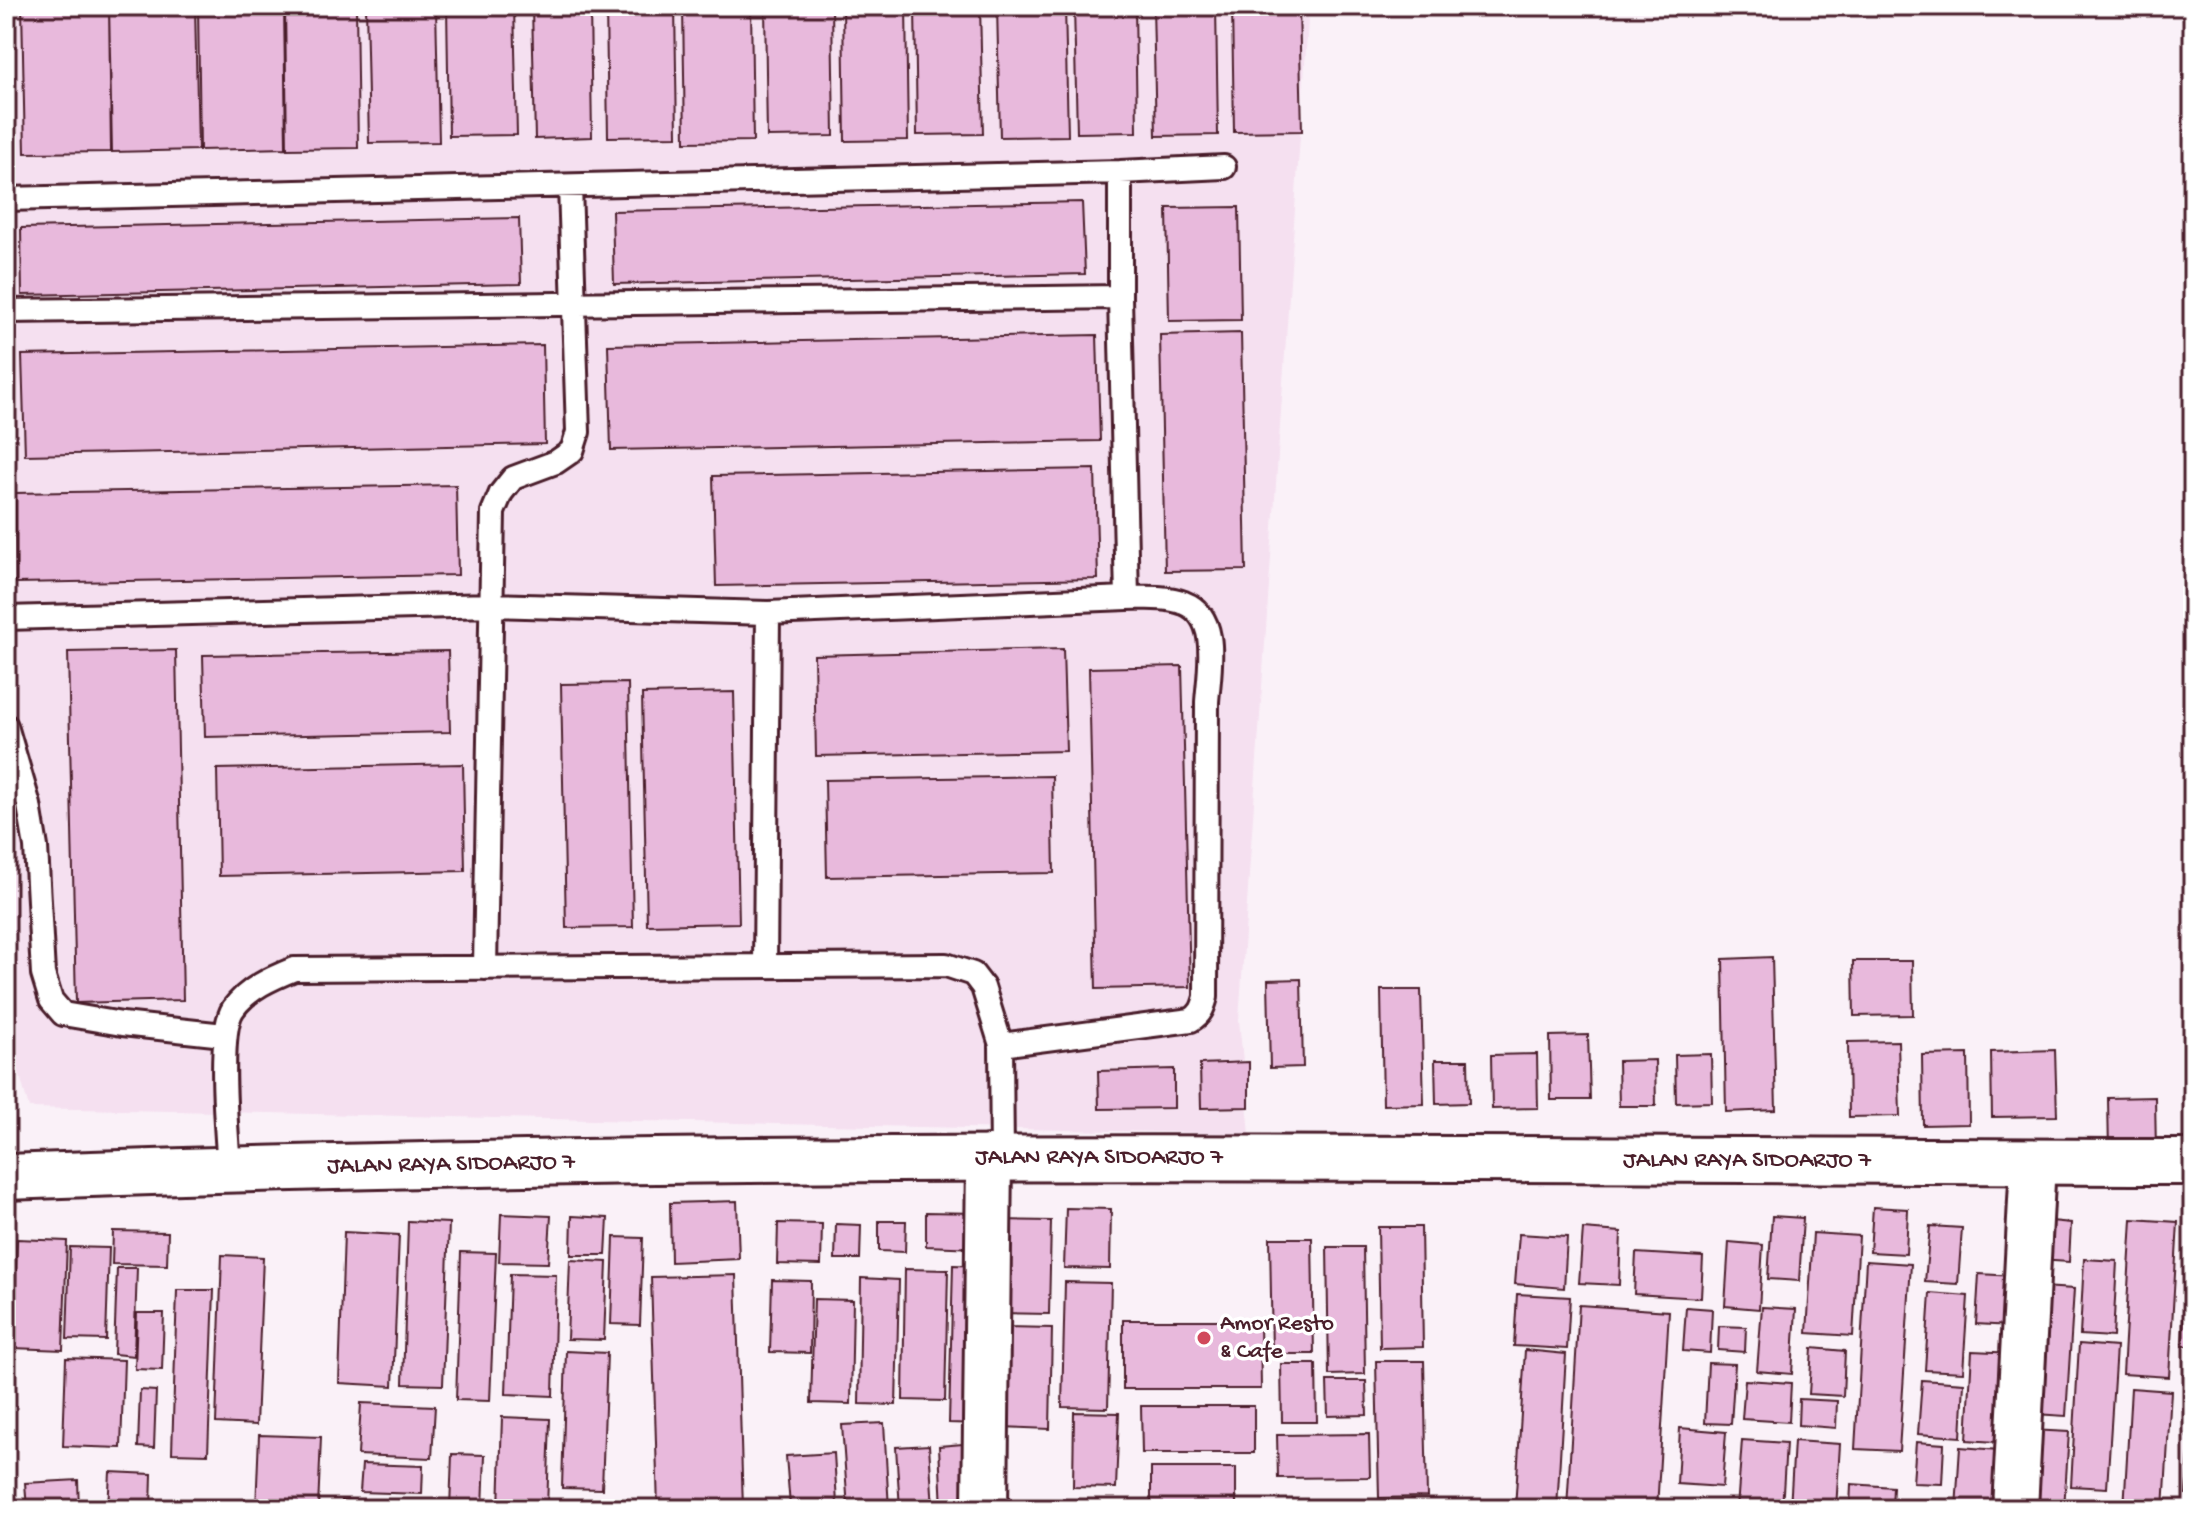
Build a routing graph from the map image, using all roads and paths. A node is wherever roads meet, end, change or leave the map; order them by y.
1 (1224, 167) dead end
2 (1120, 172) junction
3 (570, 186) junction
4 (6, 199) edge
5 (1120, 297) junction
6 (575, 305) junction
7 (6, 311) edge
8 (1127, 598) junction
9 (491, 605) junction
10 (768, 613) junction
11 (6, 618) edge
12 (6, 726) edge
13 (765, 966) junction
14 (485, 968) junction
15 (224, 1035) junction
16 (1001, 1045) junction
17 (995, 1158) junction
18 (2033, 1162) junction
19 (2193, 1162) edge
20 (229, 1168) junction
21 (6, 1177) edge
22 (985, 1509) edge
23 (2015, 1509) edge

1 - 2 lane
2 - 3 lane
2 - 5 lane
3 - 4 lane
3 - 6 lane
5 - 6 lane
5 - 8 lane
6 - 7 lane
6 - 9 lane
8 - 10 lane
8 - 16 lane
9 - 10 lane
9 - 11 lane
9 - 14 lane
10 - 13 lane
12 - 15 lane
13 - 14 lane
13 - 16 lane
14 - 15 lane
15 - 20 lane
16 - 17 lane
17 - 18 main road, JALAN RAYA SIDOARJO 7
17 - 20 main road, JALAN RAYA SIDOARJO 7
17 - 22 main road
18 - 19 main road, JALAN RAYA SIDOARJO 7
18 - 23 main road
20 - 21 main road, JALAN RAYA SIDOARJO 7

